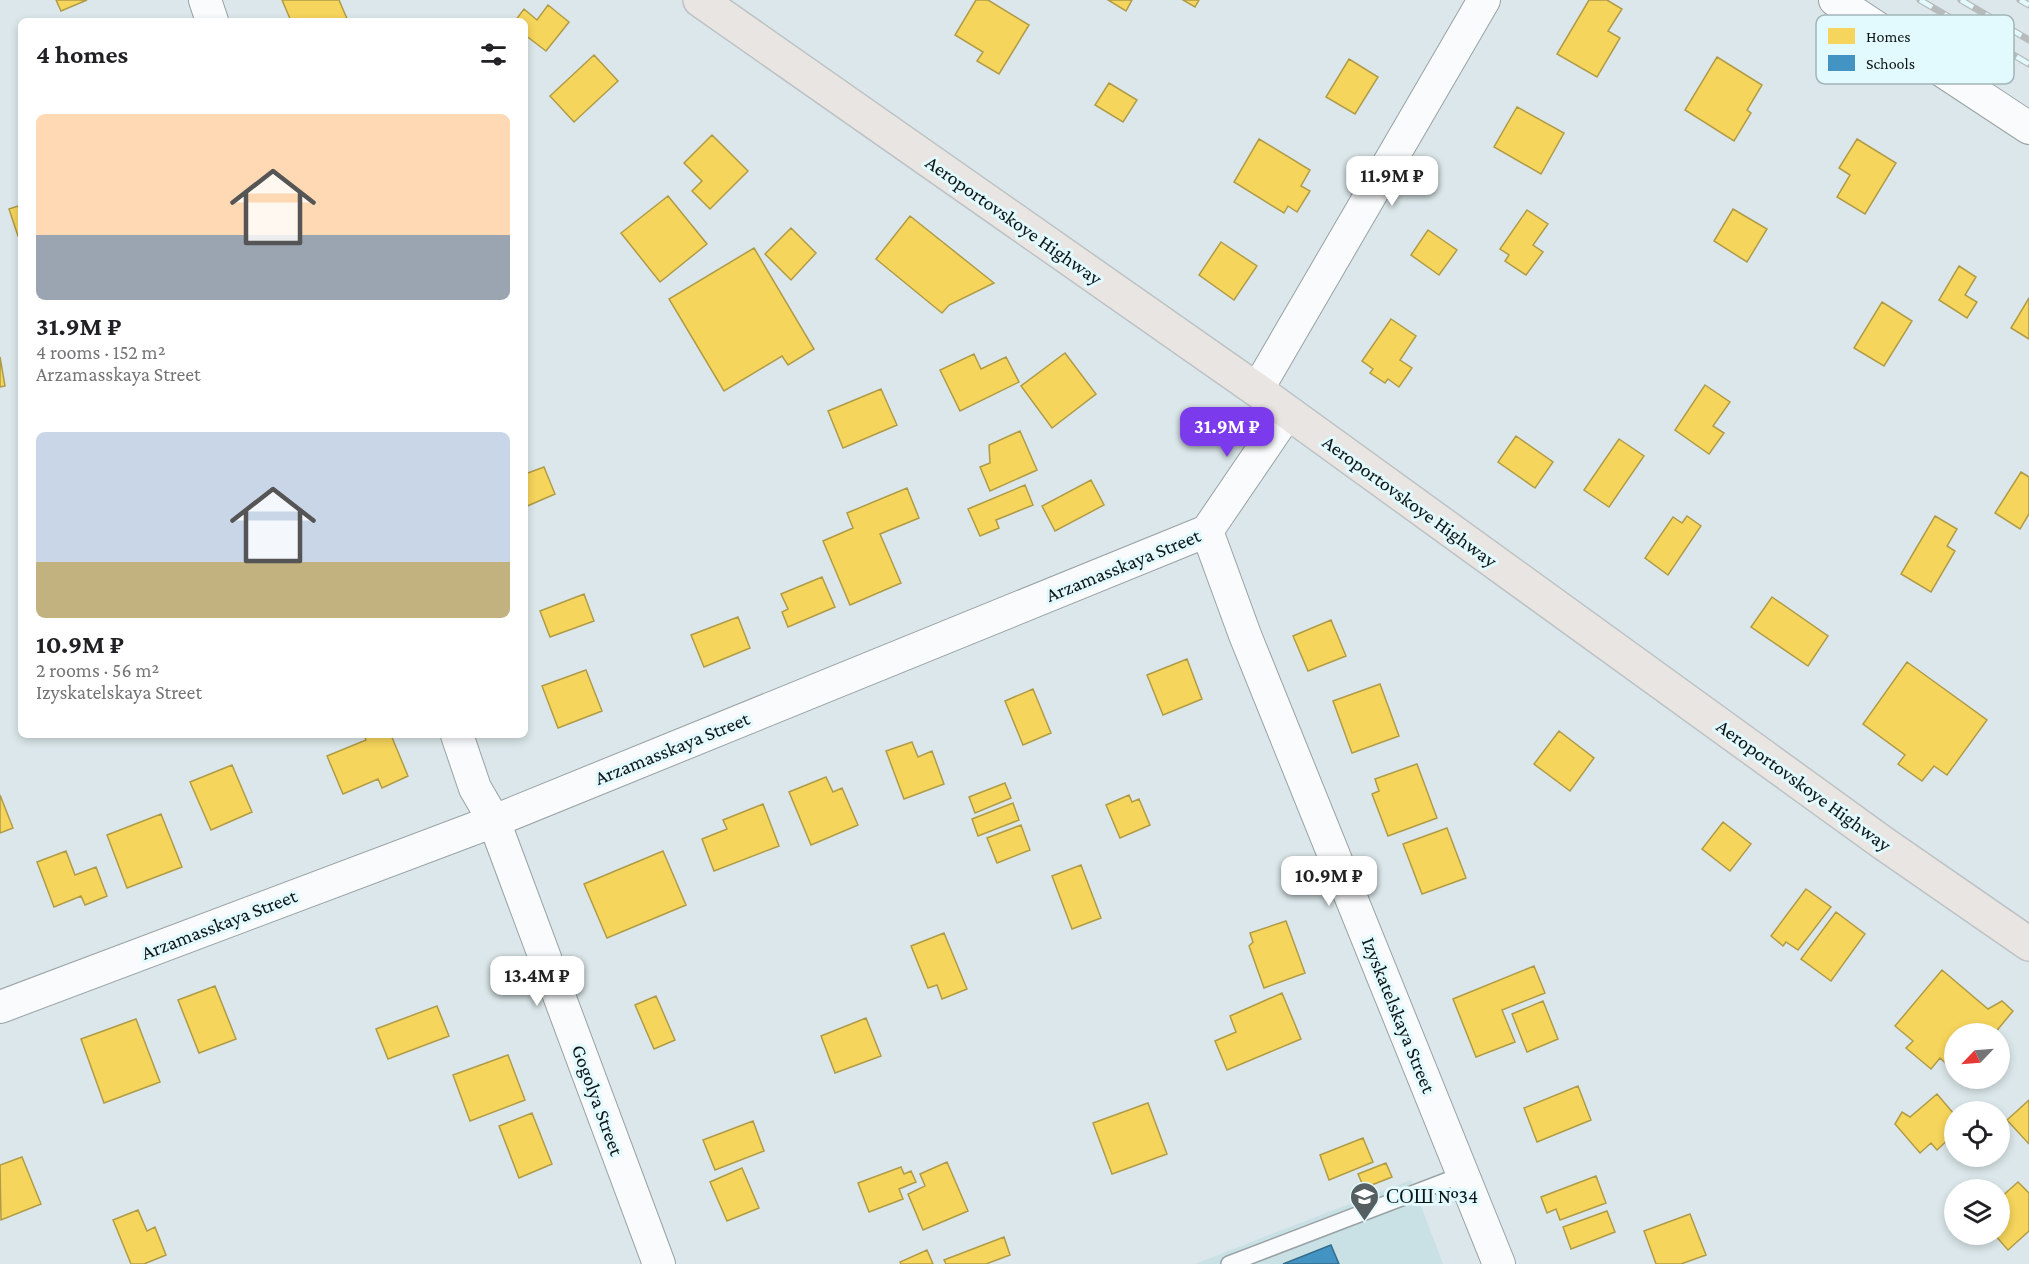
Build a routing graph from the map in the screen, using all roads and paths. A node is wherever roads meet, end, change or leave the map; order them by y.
1 (205, 0) edge
2 (700, 0) edge
3 (1484, 0) edge
4 (1834, 0) edge
5 (1857, 15) edge
6 (211, 18) edge
7 (1962, 84) edge
8 (2029, 128) edge
9 (1257, 390) junction
10 (1288, 412) junction
11 (1207, 531) junction
12 (458, 738) edge
13 (494, 820) junction
14 (2029, 944) edge
15 (0, 1007) edge
16 (1464, 1174) junction
17 (659, 1264) edge
18 (1229, 1264) edge
19 (1499, 1264) edge

1 - 6 street
2 - 9 main road, Aeroportovskoye Highway
3 - 9 street
4 - 5 street
7 - 8 street
9 - 10 main road, Aeroportovskoye Highway
10 - 11 street, Arzamasskaya Street
10 - 14 main road, Aeroportovskoye Highway
11 - 13 street, Arzamasskaya Street
11 - 16 street, Izyskatelskaya Street
12 - 13 street, Gogolya Street
13 - 15 street, Arzamasskaya Street
13 - 17 street, Gogolya Street
16 - 18 lane
16 - 19 street, Izyskatelskaya Street

